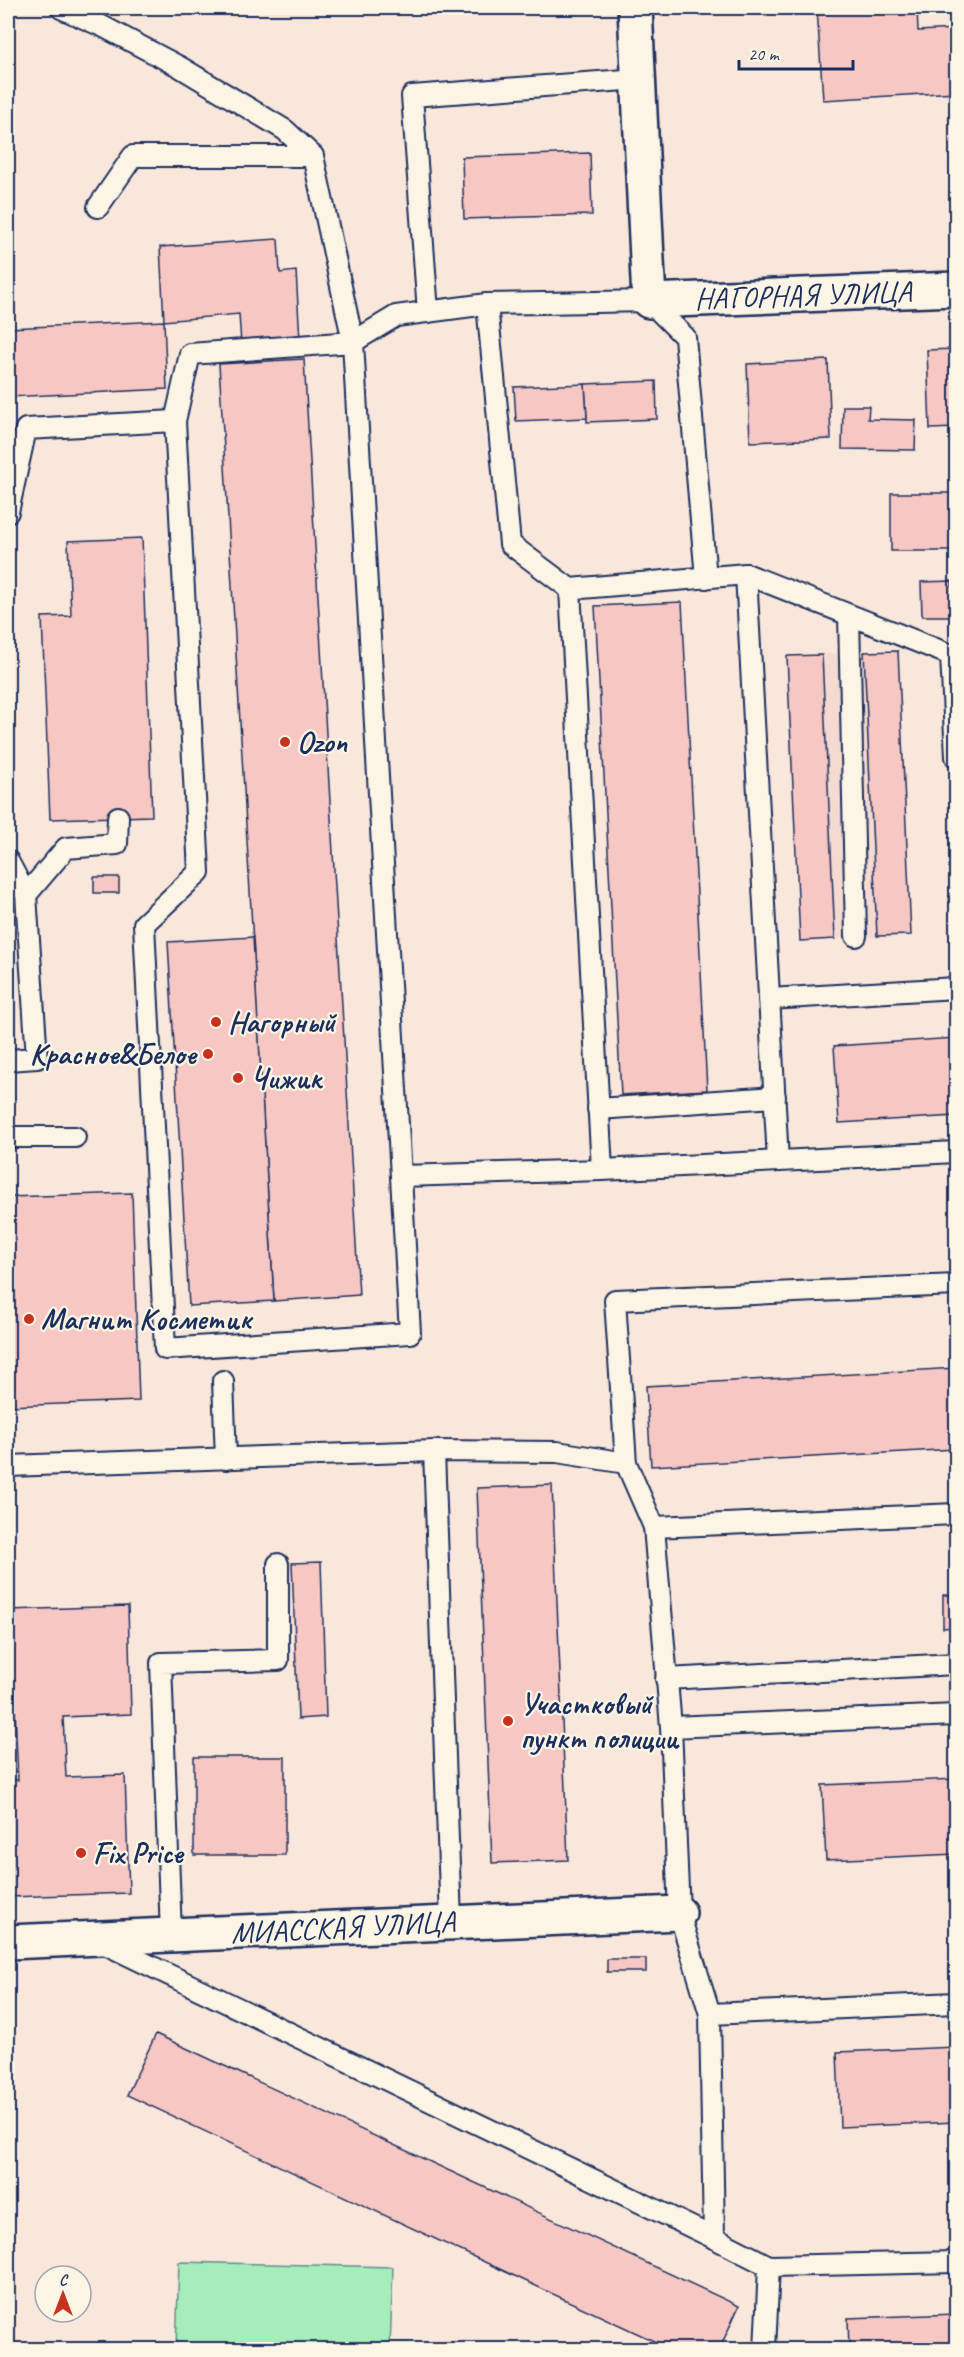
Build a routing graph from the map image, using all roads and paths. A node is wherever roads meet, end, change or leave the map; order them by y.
1 (61, 8) edge
2 (635, 8) edge
3 (639, 79) junction
4 (313, 156) junction
5 (98, 207) dead end
6 (957, 289) edge
7 (649, 301) junction
8 (487, 304) junction
9 (428, 312) junction
10 (354, 342) junction
11 (175, 421) junction
12 (8, 512) edge
13 (746, 574) junction
14 (706, 578) junction
15 (570, 589) junction
16 (849, 615) junction
17 (954, 655) edge
18 (957, 757) edge
19 (118, 817) dead end
20 (8, 861) edge
21 (26, 895) junction
22 (856, 936) dead end
23 (957, 988) edge
24 (770, 999) junction
25 (8, 1060) edge
26 (775, 1097) junction
27 (598, 1109) junction
28 (8, 1137) edge
29 (75, 1137) dead end
30 (957, 1152) edge
31 (778, 1161) junction
32 (602, 1170) junction
33 (402, 1176) junction
34 (957, 1285) edge
35 (223, 1381) dead end
36 (434, 1451) junction
37 (226, 1459) junction
38 (626, 1463) junction
39 (8, 1466) edge
40 (957, 1514) edge
41 (654, 1527) junction
42 (278, 1564) dead end
43 (957, 1664) edge
44 (666, 1679) junction
45 (957, 1715) edge
46 (671, 1728) junction
47 (679, 1913) junction
48 (451, 1922) junction
49 (171, 1935) junction
50 (93, 1938) junction
51 (8, 1942) edge
52 (957, 2003) edge
53 (710, 2014) junction
54 (714, 2238) junction
55 (957, 2262) edge
56 (769, 2266) junction
57 (765, 2349) edge

1 - 4 lane
2 - 3 street
3 - 7 street
3 - 9 lane
4 - 5 lane
4 - 10 lane
6 - 7 street, НАГОРНАЯ УЛИЦА
7 - 8 lane
7 - 14 lane
8 - 9 lane
8 - 15 lane
9 - 10 lane
10 - 11 lane
10 - 33 lane
11 - 12 lane
11 - 33 lane
13 - 14 lane
13 - 16 lane
13 - 24 lane
14 - 15 lane
15 - 27 lane
16 - 17 lane
16 - 22 lane
17 - 18 lane
19 - 21 lane
20 - 21 lane
21 - 25 lane
23 - 24 lane
24 - 26 lane
26 - 27 lane
26 - 31 lane
27 - 32 lane
28 - 29 lane
30 - 31 lane
31 - 32 lane
32 - 33 lane
34 - 38 lane
35 - 37 lane
36 - 37 lane
36 - 38 lane
36 - 48 lane
37 - 39 lane
38 - 41 lane
40 - 41 lane
41 - 44 lane
42 - 49 lane
43 - 44 lane
44 - 46 lane
45 - 46 lane
46 - 47 lane
47 - 48 street, МИАССКАЯ УЛИЦА
47 - 53 lane
48 - 49 street, МИАССКАЯ УЛИЦА
49 - 50 street, МИАССКАЯ УЛИЦА
50 - 51 street, МИАССКАЯ УЛИЦА
50 - 54 lane
52 - 53 lane
53 - 54 lane
54 - 56 lane
55 - 56 lane
56 - 57 lane

